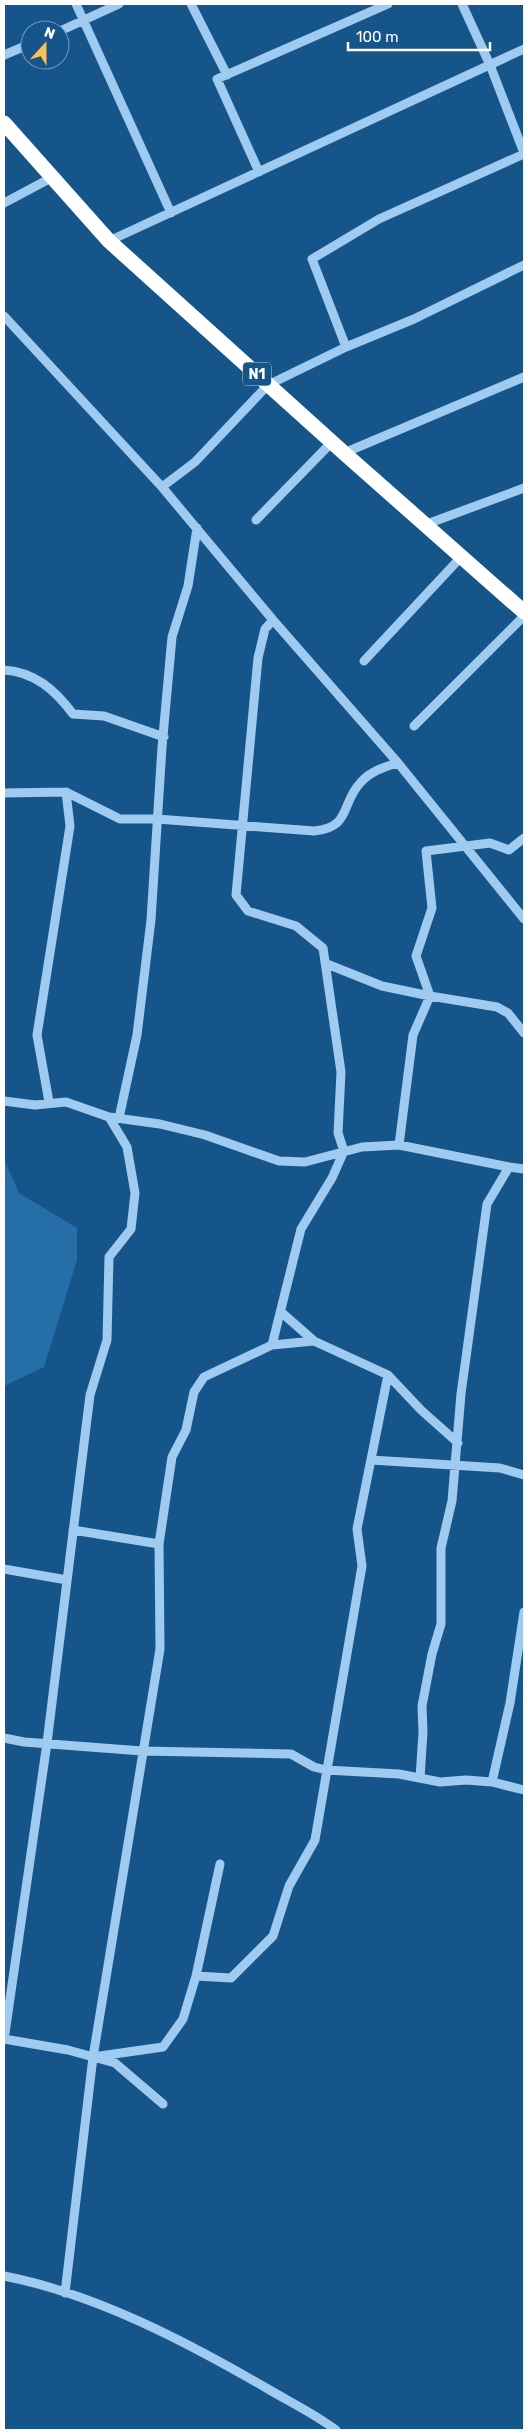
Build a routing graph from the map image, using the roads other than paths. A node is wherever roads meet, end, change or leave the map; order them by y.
1 (76, 4) edge
2 (120, 4) edge
3 (191, 4) edge
4 (388, 4) edge
5 (462, 4) edge
6 (83, 21) junction
7 (70, 27) edge
8 (20, 48) edge
9 (524, 49) edge
10 (4, 55) edge
11 (490, 65) junction
12 (227, 75) junction
13 (4, 123) edge
14 (524, 154) edge
15 (259, 172) junction
16 (52, 178) junction
17 (4, 204) edge
18 (171, 213) junction
19 (109, 241) junction
20 (524, 265) edge
21 (4, 316) edge
22 (346, 347) junction
23 (524, 377) edge
24 (268, 385) junction
25 (332, 442) junction
26 (344, 453) junction
27 (162, 487) junction
28 (524, 488) edge
29 (256, 520) dead end
30 (427, 524) junction
31 (197, 528) junction
32 (462, 556) junction
33 (524, 614) edge
34 (273, 620) junction
35 (364, 661) dead end
36 (4, 670) edge
37 (414, 726) dead end
38 (164, 737) junction
39 (398, 763) junction
40 (66, 792) junction
41 (4, 793) edge
42 (157, 819) junction
43 (242, 826) junction
44 (524, 838) edge
45 (467, 848) junction
46 (524, 919) edge
47 (327, 964) junction
48 (430, 996) junction
49 (524, 1033) edge
50 (4, 1101) edge
51 (49, 1102) junction
52 (114, 1118) junction
53 (399, 1146) junction
54 (344, 1151) junction
55 (509, 1167) junction
56 (524, 1169) edge
57 (281, 1312) junction
58 (314, 1341) junction
59 (272, 1345) junction
60 (388, 1375) junction
61 (458, 1443) junction
62 (371, 1460) junction
63 (456, 1464) junction
64 (524, 1475) edge
65 (74, 1530) junction
66 (159, 1544) junction
67 (4, 1569) edge
68 (67, 1580) junction
69 (524, 1612) edge
70 (4, 1738) edge
71 (47, 1744) junction
72 (142, 1752) junction
73 (326, 1770) junction
74 (420, 1778) junction
75 (492, 1782) junction
76 (524, 1790) edge
77 (220, 1864) dead end
78 (196, 1976) junction
79 (4, 2040) edge
80 (94, 2057) junction
81 (163, 2104) dead end
82 (4, 2276) edge
83 (65, 2293) junction
84 (336, 2430) edge

1 - 6 street
2 - 6 street
3 - 12 street
4 - 12 street
5 - 11 street
6 - 7 street
6 - 18 street
8 - 10 street
9 - 11 street
11 - 14 street
11 - 15 street
12 - 15 street
13 - 16 highway, N1
14 - 22 street
15 - 18 street
16 - 17 street
16 - 19 highway, N1
18 - 19 street
19 - 24 highway, N1
20 - 22 street
21 - 27 street
22 - 24 street
23 - 26 street
24 - 25 highway, N1
24 - 27 street
25 - 26 highway, N1
25 - 29 street
26 - 30 highway, N1
27 - 31 street
28 - 30 street
30 - 32 highway, N1
31 - 34 street
31 - 38 street
32 - 33 highway, N1
32 - 35 street
33 - 37 street
34 - 39 street
34 - 43 street
36 - 38 street
38 - 42 street
39 - 43 street
39 - 45 street
40 - 41 street
40 - 42 street
40 - 51 street
42 - 43 street
42 - 52 street
43 - 47 street
44 - 45 street
45 - 46 street
45 - 48 street
47 - 48 street
47 - 54 street
48 - 49 street
48 - 53 street
50 - 51 street
51 - 52 street
52 - 54 street
52 - 65 street
53 - 54 street
53 - 55 street
54 - 57 street
55 - 56 street
55 - 61 street
57 - 58 street
57 - 59 street
58 - 59 street
58 - 60 street
59 - 66 street
60 - 61 street
60 - 62 street
61 - 63 street
62 - 63 street
62 - 73 street
63 - 64 street
63 - 74 street
65 - 66 street
65 - 68 street
66 - 72 street
67 - 68 street
68 - 71 street
69 - 75 street
70 - 71 street
71 - 72 street
71 - 79 street
72 - 73 street
72 - 80 street
73 - 74 street
73 - 78 street
74 - 75 street
75 - 76 street
77 - 78 street
78 - 80 street
79 - 80 street
80 - 81 street
80 - 83 street
82 - 83 street
83 - 84 street

